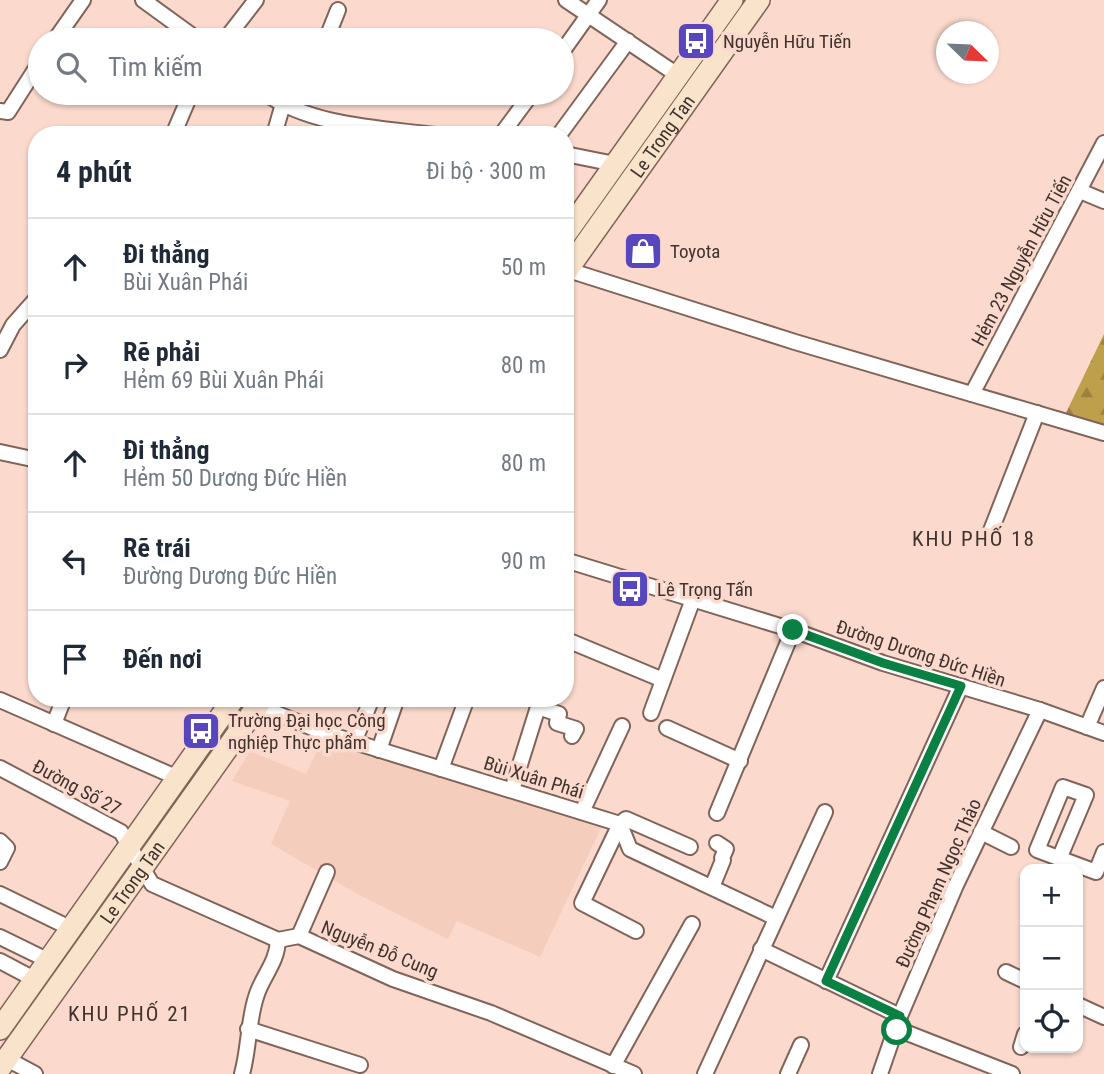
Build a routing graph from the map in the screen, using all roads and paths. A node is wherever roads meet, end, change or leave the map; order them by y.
1 (83, 0) edge
2 (143, 0) edge
3 (256, 0) edge
4 (566, 0) edge
5 (599, 0) edge
6 (732, 0) edge
7 (759, 0) edge
8 (338, 10) dead end
9 (589, 15) junction
10 (63, 28) edge
11 (182, 28) edge
12 (234, 28) edge
13 (331, 28) edge
14 (574, 36) edge
15 (628, 41) junction
16 (679, 76) junction
17 (28, 81) edge
18 (186, 105) edge
19 (286, 105) joint
20 (523, 105) edge
21 (0, 111) edge
22 (177, 126) edge
23 (278, 126) edge
24 (368, 126) edge
25 (508, 126) edge
26 (566, 126) edge
27 (1104, 143) edge
28 (574, 156) edge
29 (615, 164) junction
30 (1080, 191) junction
31 (1104, 201) edge
32 (574, 222) edge
33 (574, 260) edge
34 (574, 273) edge
35 (28, 308) edge
36 (0, 350) edge
37 (972, 394) junction
38 (1037, 412) junction
39 (1104, 433) edge
40 (0, 452) edge
41 (28, 458) edge
42 (990, 533) dead end
43 (574, 563) edge
44 (693, 599) junction
45 (793, 630) junction
46 (574, 643) edge
47 (663, 680) junction
48 (961, 686) junction
49 (1104, 688) edge
50 (0, 700) edge
51 (61, 707) edge
52 (228, 707) edge
53 (257, 707) edge
54 (273, 707) edge
55 (368, 707) edge
56 (394, 707) edge
57 (464, 707) edge
58 (1040, 710) junction
59 (651, 713) dead end
60 (54, 724) junction
61 (622, 726) dead end
62 (1087, 727) junction
63 (667, 728) dead end
64 (1104, 733) edge
65 (572, 736) dead end
66 (354, 742) junction
67 (379, 750) junction
68 (740, 761) junction
69 (0, 768) edge
70 (441, 769) junction
71 (178, 778) junction
72 (512, 790) junction
73 (582, 812) junction
74 (825, 812) dead end
75 (717, 813) dead end
76 (620, 824) junction
77 (981, 832) junction
78 (0, 841) edge
79 (717, 843) dead end
80 (130, 847) junction
81 (690, 847) dead end
82 (1011, 847) dead end
83 (1103, 855) edge
84 (1059, 859) junction
85 (0, 862) edge
86 (143, 869) junction
87 (327, 872) dead end
88 (712, 887) junction
89 (0, 894) edge
90 (776, 918) junction
91 (692, 924) dead end
92 (72, 929) junction
93 (636, 932) dead end
94 (299, 936) junction
95 (0, 937) edge
96 (278, 940) junction
97 (761, 949) junction
98 (47, 960) junction
99 (0, 961) edge
100 (1006, 972) dead end
101 (34, 979) junction
102 (1020, 979) edge
103 (826, 981) junction
104 (1083, 1007) edge
105 (1104, 1017) edge
106 (898, 1023) junction
107 (0, 1029) edge
108 (248, 1029) junction
109 (801, 1045) dead end
110 (3, 1063) edge
111 (360, 1065) dead end
112 (613, 1066) junction
113 (35, 1074) edge
114 (242, 1074) edge
115 (634, 1074) edge
116 (705, 1074) edge
117 (788, 1074) edge
118 (880, 1074) edge
119 (1012, 1074) edge

1 - 10 street
2 - 11 street
3 - 12 street
4 - 9 street
5 - 9 street
6 - 16 main road, Le Trong Tan
7 - 33 main road, Le Trong Tan
8 - 13 street
9 - 14 street
9 - 15 street
15 - 16 street
15 - 26 street
16 - 29 main road, Le Trong Tan
17 - 21 street
18 - 22 street
19 - 23 street
19 - 24 street
20 - 25 street
27 - 30 street, Hẻm 23 Nguyễn Hữu Tiến
28 - 29 street
29 - 32 main road, Le Trong Tan
30 - 31 street
30 - 37 street, Hẻm 23 Nguyễn Hữu Tiến
34 - 37 street
35 - 36 street
37 - 38 street
38 - 39 street
38 - 42 street
40 - 41 street
43 - 44 street, Đường Dương Đức Hiền
44 - 45 street, Đường Dương Đức Hiền
44 - 47 street
45 - 48 street, Đường Dương Đức Hiền
45 - 68 street
46 - 47 street
47 - 59 street
48 - 58 street, Đường Dương Đức Hiền
48 - 103 street
49 - 62 street
50 - 60 street
51 - 60 street
52 - 71 main road, Le Trong Tan
53 - 86 main road, Le Trong Tan
54 - 66 street, Bùi Xuân Phái
55 - 66 street
56 - 67 street
57 - 70 street
58 - 62 street, Đường Dương Đức Hiền
58 - 77 street, Đường Phạm Ngọc Thảo
60 - 71 street
61 - 73 street
62 - 64 street, Đường Dương Đức Hiền
63 - 68 street
65 - 72 street
66 - 67 street, Bùi Xuân Phái
67 - 70 street, Bùi Xuân Phái
68 - 75 street
69 - 80 street, Đường Số 27
70 - 72 street, Bùi Xuân Phái
71 - 80 main road, Le Trong Tan
72 - 73 street, Bùi Xuân Phái
73 - 76 street, Bùi Xuân Phái
74 - 90 street
76 - 81 street, Bùi Xuân Phái
76 - 88 street
76 - 93 street
77 - 82 street
77 - 106 street, Đường Phạm Ngọc Thảo
78 - 85 street
79 - 88 street
80 - 86 street
80 - 92 main road, Le Trong Tan
83 - 84 street
84 - 84 street
86 - 96 street
86 - 110 main road, Le Trong Tan
87 - 94 street
88 - 90 street
89 - 92 street
90 - 97 street
91 - 112 street
92 - 98 main road, Le Trong Tan
94 - 96 street, Nguyễn Đỗ Cung
94 - 112 street, Nguyễn Đỗ Cung
95 - 98 street
96 - 108 street
97 - 103 street
97 - 116 street
98 - 101 main road, Le Trong Tan
99 - 101 street
100 - 102 street
101 - 107 main road, Le Trong Tan
103 - 106 street
104 - 105 street
106 - 118 street, Đường Phạm Ngọc Thảo
106 - 119 street
108 - 111 street
108 - 114 street
109 - 117 street
110 - 113 street
112 - 115 street, Nguyễn Đỗ Cung

